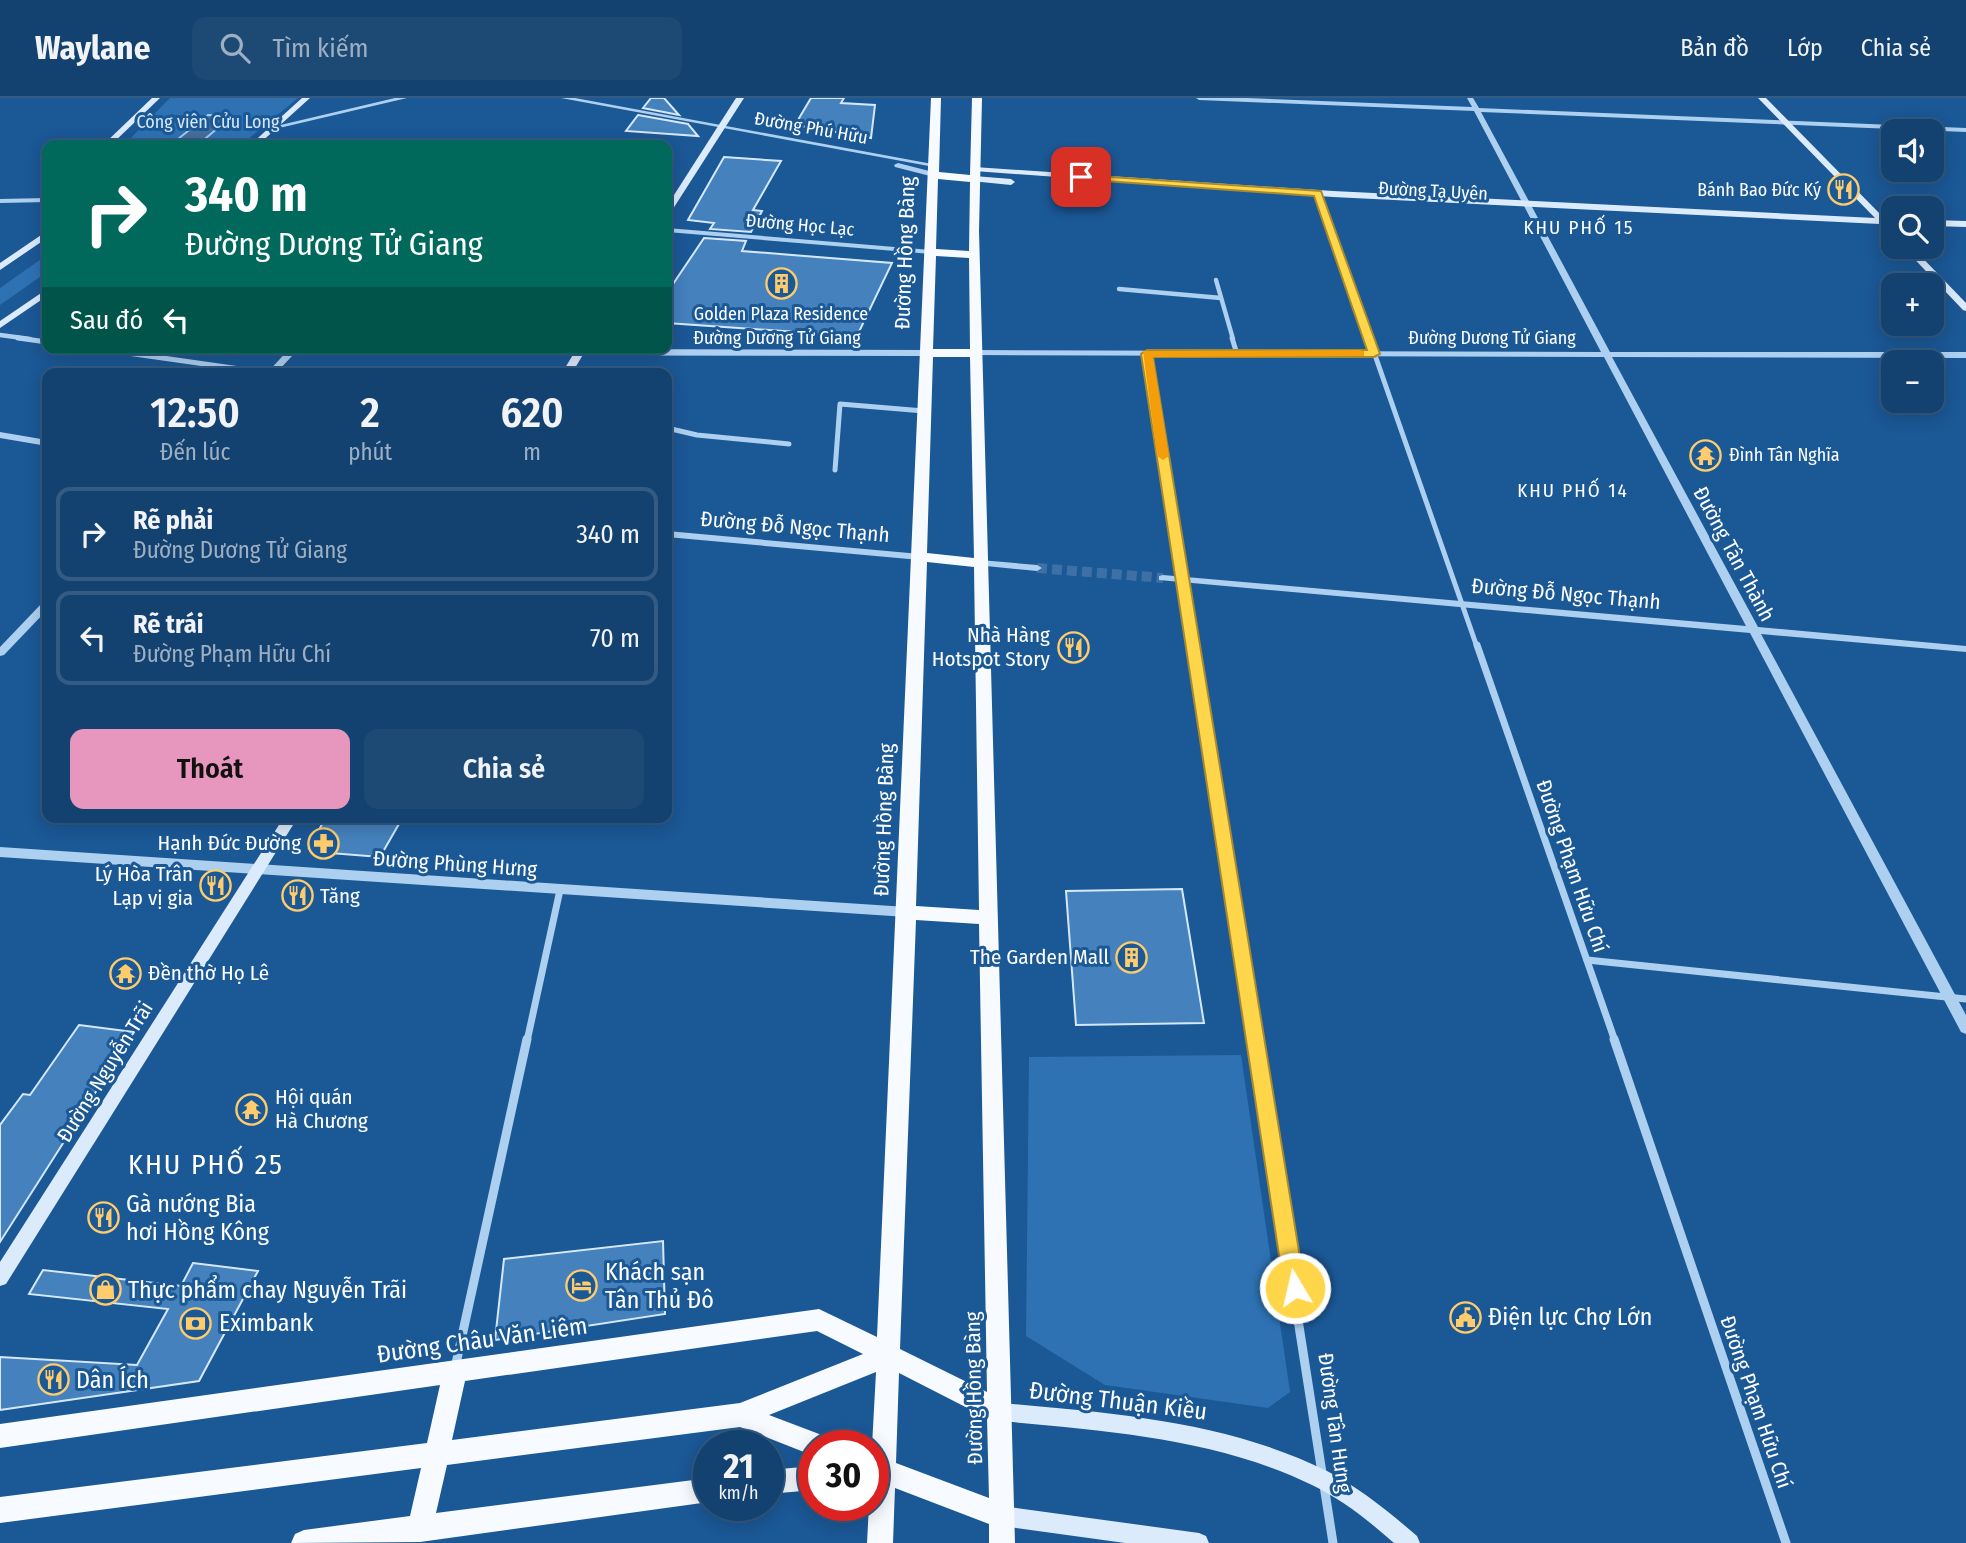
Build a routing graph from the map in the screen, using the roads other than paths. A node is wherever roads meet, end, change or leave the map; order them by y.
1 (156, 98) edge
2 (306, 98) edge
3 (404, 98) edge
4 (568, 98) edge
5 (740, 98) edge
6 (936, 98) edge
7 (978, 98) edge
8 (1199, 98) edge
9 (1469, 98) edge
10 (1762, 98) edge
11 (1476, 110) junction
12 (1786, 122) junction
13 (275, 127) junction
14 (720, 127) junction
15 (1964, 131) edge
16 (112, 140) edge
17 (260, 140) edge
18 (934, 170) junction
19 (974, 174) junction
20 (1319, 198) junction
21 (42, 200) edge
22 (0, 201) edge
23 (672, 204) edge
24 (1528, 208) junction
25 (1881, 217) edge
26 (1944, 223) edge
27 (1966, 224) edge
28 (1881, 226) edge
29 (672, 230) edge
30 (1944, 232) edge
31 (1966, 233) edge
32 (42, 238) edge
33 (930, 252) junction
34 (974, 255) junction
35 (1919, 259) edge
36 (0, 267) edge
37 (1216, 280) dead end
38 (1119, 289) dead end
39 (42, 296) edge
40 (1221, 298) junction
41 (1966, 307) edge
42 (0, 325) edge
43 (0, 335) edge
44 (42, 341) edge
45 (672, 352) edge
46 (977, 353) junction
47 (135, 354) edge
48 (289, 354) edge
49 (927, 354) junction
50 (1147, 354) junction
51 (1237, 354) junction
52 (1374, 354) junction
53 (1605, 354) junction
54 (1966, 355) edge
55 (234, 368) edge
56 (275, 368) edge
57 (924, 411) junction
58 (672, 429) edge
59 (0, 435) edge
60 (42, 442) edge
61 (789, 444) dead end
62 (835, 470) dead end
63 (672, 534) edge
64 (920, 557) junction
65 (980, 562) junction
66 (1037, 568) tunnel mouth
67 (1163, 578) tunnel mouth
68 (1182, 580) junction
69 (1461, 605) junction
70 (42, 609) edge
71 (1753, 630) junction
72 (1966, 649) edge
73 (0, 653) edge
74 (287, 823) edge
75 (0, 852) edge
76 (257, 870) junction
77 (559, 890) junction
78 (907, 912) junction
79 (988, 918) junction
80 (1587, 960) junction
81 (1950, 998) junction
82 (1966, 999) edge
83 (1966, 1028) edge
84 (0, 1278) edge
85 (889, 1355) junction
86 (454, 1372) junction
87 (1001, 1412) junction
88 (740, 1415) junction
89 (880, 1430) edge
90 (0, 1436) edge
91 (798, 1438) edge
92 (437, 1454) junction
93 (889, 1474) edge
94 (1324, 1479) junction
95 (693, 1493) edge
96 (0, 1510) edge
97 (1002, 1516) junction
98 (879, 1521) edge
99 (417, 1536) edge
100 (304, 1543) edge
101 (880, 1543) edge
102 (1002, 1543) edge
103 (1199, 1543) edge
104 (1333, 1543) edge
105 (1410, 1543) edge
106 (1786, 1543) edge

1 - 16 main road
2 - 13 main road
3 - 13 street
4 - 14 street, Đường Phú Hữu
5 - 14 main road
6 - 18 main road, Đường Hồng Bàng
7 - 19 main road, Đường Hồng Bàng
8 - 11 street
9 - 11 street, Đường Tân Thành
10 - 12 main road
11 - 12 street
11 - 24 street, Đường Tân Thành
12 - 15 street
12 - 25 main road
13 - 17 main road
14 - 18 street, Đường Phú Hữu
14 - 23 main road
18 - 19 main road
18 - 33 main road, Đường Hồng Bàng
19 - 20 main road, Đường Tạ Uyên
19 - 34 main road, Đường Hồng Bàng
20 - 24 main road, Đường Tạ Uyên
20 - 52 street, Đường Phạm Hữu Chí
21 - 22 street
24 - 28 main road, Đường Tạ Uyên
24 - 53 street, Đường Tân Thành
26 - 27 main road
29 - 33 street, Đường Học Lạc
30 - 31 main road
32 - 36 main road
33 - 34 main road
33 - 49 main road, Đường Hồng Bàng
34 - 46 main road, Đường Hồng Bàng
35 - 41 main road
37 - 40 street
38 - 40 street
39 - 42 main road
40 - 51 street
43 - 44 street
45 - 49 street, Đường Dương Tử Giang
46 - 49 main road
46 - 50 street, Đường Dương Tử Giang
46 - 65 main road, Đường Hồng Bàng
47 - 55 street
48 - 56 street
49 - 57 main road, Đường Hồng Bàng
50 - 51 street, Đường Dương Tử Giang
50 - 68 street, Đường Tân Hưng
51 - 52 street, Đường Dương Tử Giang
52 - 53 street, Đường Dương Tử Giang
52 - 69 street, Đường Phạm Hữu Chí
53 - 54 street, Đường Dương Tử Giang
53 - 71 street, Đường Tân Thành
57 - 62 street
57 - 64 main road, Đường Hồng Bàng
58 - 61 street
59 - 60 street
63 - 64 street, Đường Đỗ Ngọc Thạnh
64 - 65 main road
64 - 78 main road, Đường Hồng Bàng
65 - 66 street
65 - 79 main road, Đường Hồng Bàng
67 - 68 street, Đường Đỗ Ngọc Thạnh
68 - 69 street, Đường Đỗ Ngọc Thạnh
68 - 94 street, Đường Tân Hưng
69 - 71 street, Đường Đỗ Ngọc Thạnh
69 - 80 street, Đường Phạm Hữu Chí
70 - 73 street
71 - 72 street, Đường Đỗ Ngọc Thạnh
71 - 81 street, Đường Tân Thành
74 - 76 main road, Đường Nguyễn Trãi
75 - 76 street, Đường Phùng Hưng
76 - 77 street, Đường Phùng Hưng
76 - 84 main road, Đường Nguyễn Trãi
77 - 78 street, Đường Phùng Hưng
77 - 86 street
78 - 79 main road
78 - 85 main road, Đường Hồng Bàng
79 - 87 main road, Đường Hồng Bàng
80 - 81 street
80 - 106 street, Đường Phạm Hữu Chí
81 - 82 street
81 - 83 street, Đường Tân Thành
85 - 86 main road, Đường Châu Văn Liêm
85 - 87 main road, Đường Châu Văn Liêm
85 - 88 main road
85 - 89 main road, Đường Hồng Bàng
86 - 90 main road, Đường Châu Văn Liêm
86 - 92 main road
87 - 94 main road, Đường Thuận Kiều
87 - 97 main road, Đường Hồng Bàng
88 - 91 main road
88 - 92 main road
92 - 96 main road
92 - 99 main road
93 - 97 main road
94 - 104 street, Đường Tân Hưng
94 - 105 main road, Đường Thuận Kiều
95 - 99 main road
97 - 102 main road, Đường Hồng Bàng
97 - 103 main road
98 - 101 main road, Đường Hồng Bàng
99 - 100 main road

